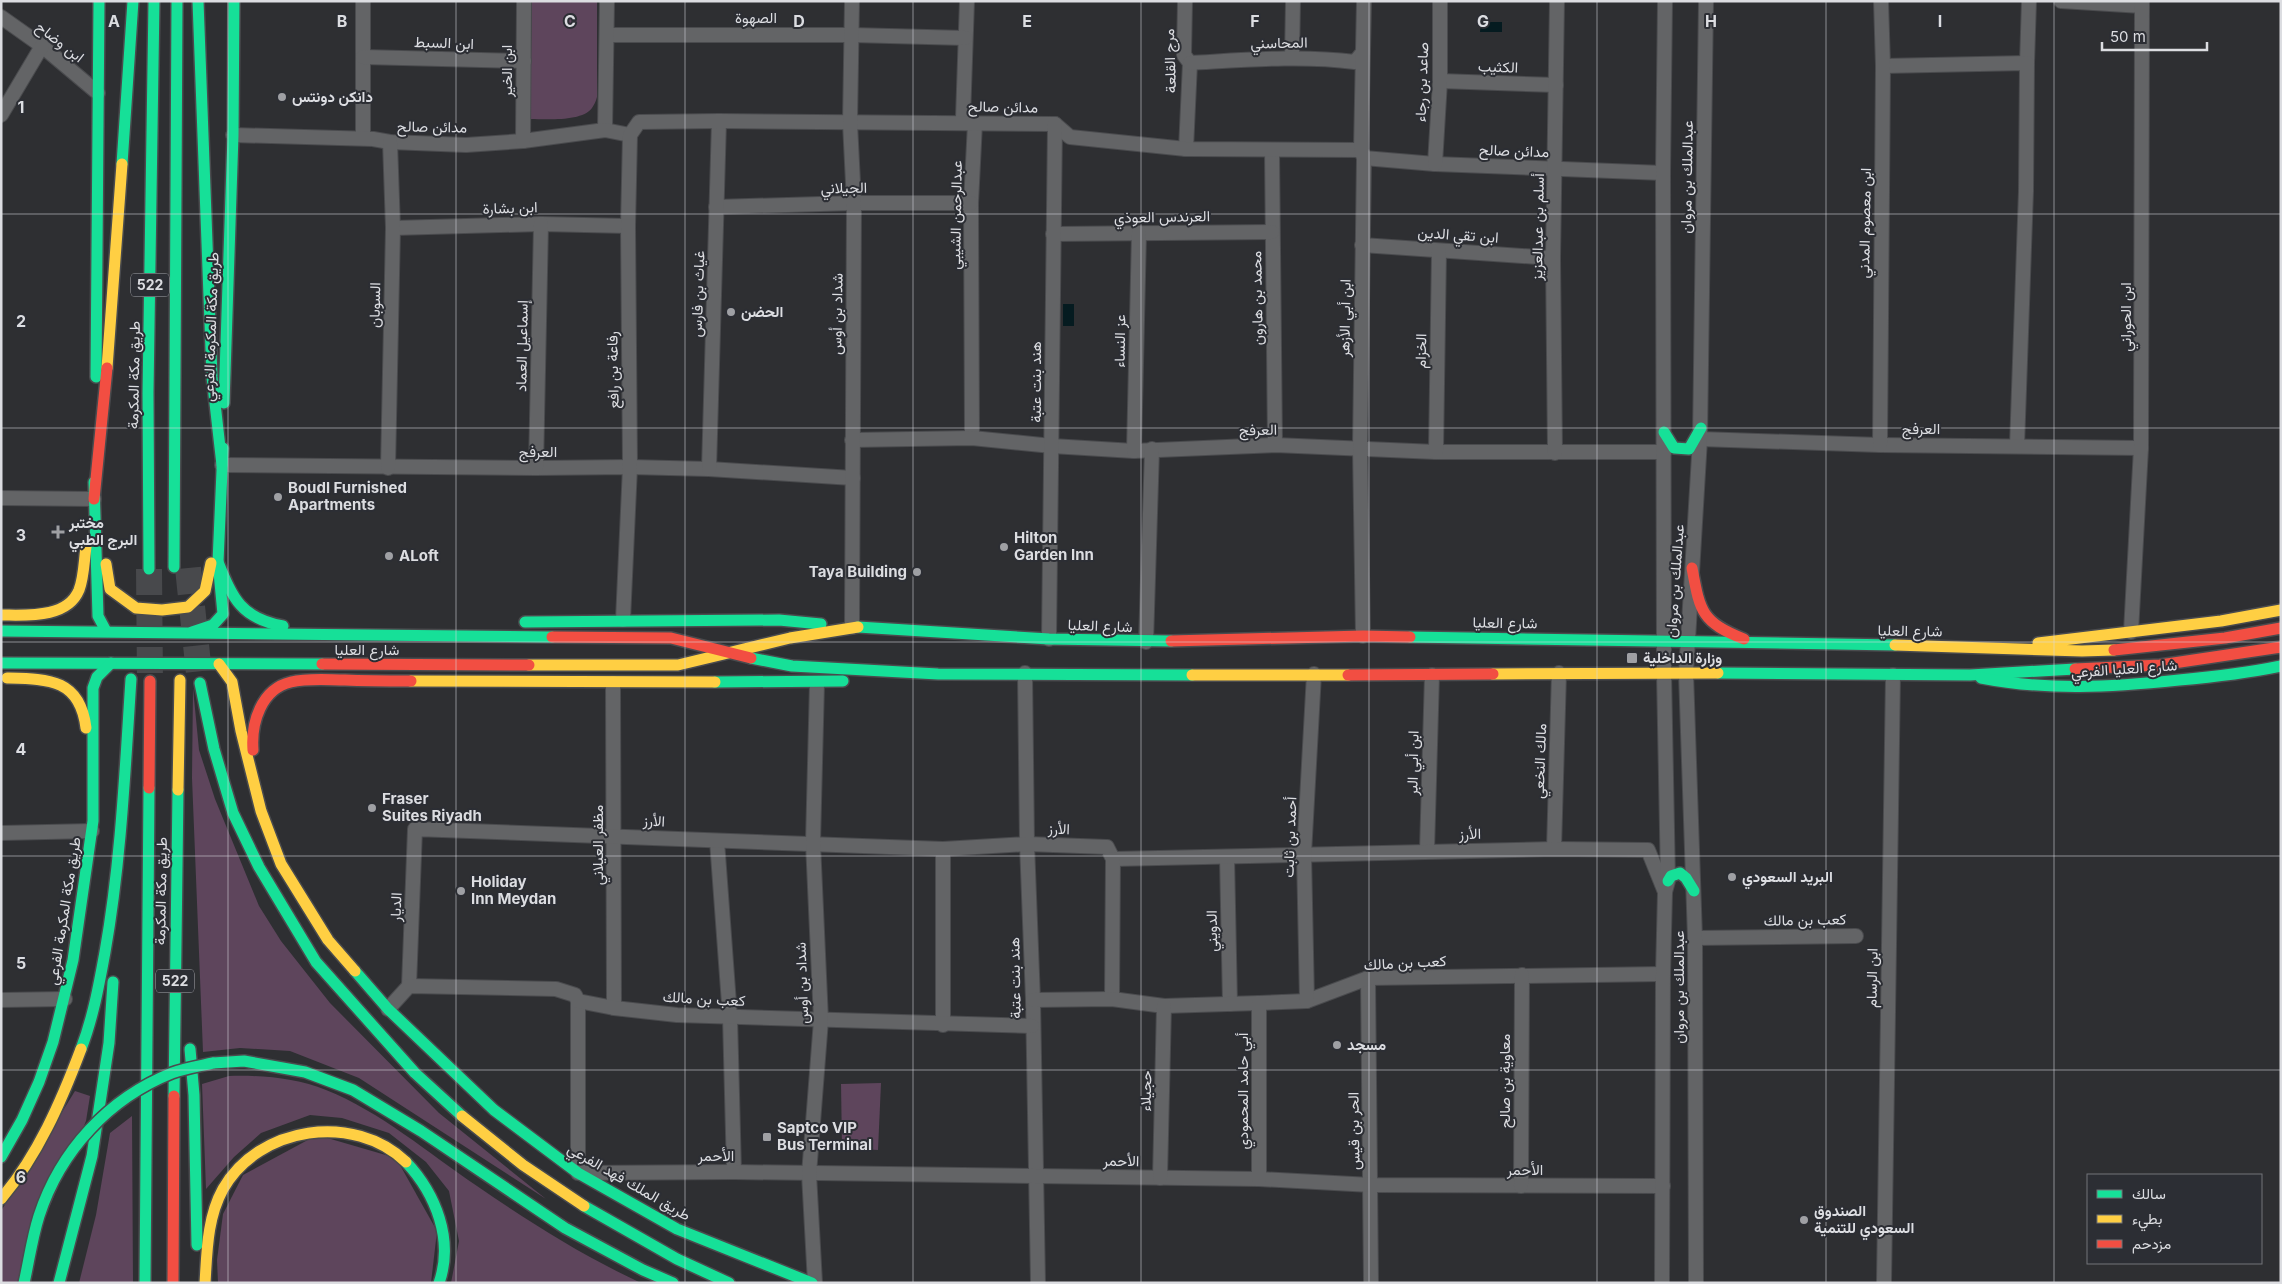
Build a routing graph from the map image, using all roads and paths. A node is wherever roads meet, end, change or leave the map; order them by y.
1 (99, 1) edge
2 (133, 1) edge
3 (154, 1) edge
4 (177, 1) edge
5 (198, 1) edge
6 (234, 1) edge
7 (363, 1) edge
8 (524, 1) edge
9 (607, 1) edge
10 (852, 1) edge
11 (967, 1) edge
12 (1185, 1) edge
13 (1293, 1) edge
14 (1364, 1) edge
15 (1440, 1) edge
16 (1557, 1) edge
17 (1665, 1) edge
18 (1706, 1) edge
19 (1881, 1) edge
20 (2029, 1) edge
21 (2061, 1) edge
22 (2142, 4) edge
23 (1, 17) edge
24 (607, 34) junction
25 (852, 35) junction
26 (966, 38) junction
27 (42, 46) junction
28 (1363, 52) junction
29 (363, 57) junction
30 (1292, 58) junction
31 (524, 61) junction
32 (1190, 63) junction
33 (2027, 63) junction
34 (1883, 66) junction
35 (1440, 81) junction
36 (1556, 85) junction
37 (98, 93) junction
38 (1, 115) edge
39 (719, 120) junction
40 (850, 123) junction
41 (975, 123) junction
42 (1055, 124) junction
43 (605, 130) junction
44 (232, 135) junction
45 (630, 135) junction
46 (363, 138) junction
47 (523, 141) junction
48 (390, 142) junction
49 (1186, 149) junction
50 (1272, 150) junction
51 (1363, 154) junction
52 (1435, 164) junction
53 (1555, 169) junction
54 (1663, 174) junction
55 (854, 203) junction
56 (971, 203) junction
57 (716, 208) junction
58 (541, 224) junction
59 (628, 226) junction
60 (393, 228) junction
61 (1272, 232) junction
62 (1139, 233) junction
63 (1053, 234) junction
64 (1362, 245) junction
65 (1439, 251) junction
66 (1553, 258) junction
67 (148, 392) junction
68 (174, 398) junction
69 (1664, 432) junction
70 (1700, 434) junction
71 (972, 438) junction
72 (852, 440) junction
73 (1275, 445) junction
74 (1880, 445) junction
75 (1052, 446) junction
76 (2016, 446) junction
77 (1360, 447) junction
78 (2141, 448) junction
79 (1152, 449) junction
80 (1134, 451) junction
81 (1436, 452) junction
82 (1664, 452) junction
83 (1555, 453) junction
84 (222, 465) junction
85 (630, 466) junction
86 (388, 468) junction
87 (536, 468) junction
88 (709, 469) junction
89 (854, 478) junction
90 (1, 498) edge
91 (94, 499) junction
92 (186, 549) dead end
93 (137, 560) dead end
94 (218, 562) junction
95 (174, 567) tunnel mouth
96 (1692, 568) junction
97 (149, 569) tunnel mouth
98 (2281, 610) edge
99 (1, 615) edge
100 (623, 620) junction
101 (516, 622) dead end
102 (447, 624) dead end
103 (852, 628) junction
104 (2281, 628) edge
105 (1, 631) edge
106 (106, 631) junction
107 (2131, 632) junction
108 (189, 633) junction
109 (1363, 636) junction
110 (1049, 639) junction
111 (1664, 640) junction
112 (1146, 642) junction
113 (1687, 642) junction
114 (1756, 644) junction
115 (2281, 647) edge
116 (2013, 648) junction
117 (730, 652) junction
118 (1, 663) edge
119 (111, 663) junction
120 (219, 664) junction
121 (2281, 666) edge
122 (1025, 673) junction
123 (1559, 673) junction
124 (1664, 673) junction
125 (1686, 673) junction
126 (938, 674) junction
127 (1314, 674) junction
128 (1893, 674) junction
129 (1432, 675) junction
130 (1970, 675) junction
131 (1, 678) edge
132 (131, 679) dead end
133 (180, 680) dead end
134 (150, 681) tunnel mouth
135 (200, 683) tunnel mouth
136 (613, 683) junction
137 (817, 683) junction
138 (93, 783) junction
139 (261, 811) junction
140 (122, 826) junction
141 (415, 829) joint
142 (92, 832) junction
143 (1, 833) edge
144 (615, 835) junction
145 (718, 841) junction
146 (813, 843) junction
147 (1027, 844) junction
148 (942, 849) junction
149 (1554, 849) junction
150 (1427, 851) junction
151 (1304, 854) junction
152 (1227, 857) junction
153 (1113, 859) junction
154 (176, 877) junction
155 (1666, 886) junction
156 (1694, 892) junction
157 (1856, 936) dead end
158 (1695, 938) junction
159 (1663, 974) junction
160 (1522, 975) junction
161 (1368, 978) junction
162 (409, 986) junction
163 (65, 999) junction
164 (1112, 999) junction
165 (1, 1000) edge
166 (578, 1000) junction
167 (1033, 1000) junction
168 (1307, 1001) junction
169 (1259, 1003) junction
170 (1230, 1004) junction
171 (1164, 1006) junction
172 (614, 1008) junction
173 (388, 1009) junction
174 (187, 1016) dead end
175 (730, 1017) junction
176 (821, 1020) junction
177 (943, 1025) junction
178 (1032, 1026) junction
179 (189, 1036) dead end
180 (1, 1156) edge
181 (734, 1172) junction
182 (578, 1173) junction
183 (810, 1174) junction
184 (1035, 1176) junction
185 (1160, 1178) junction
186 (1259, 1179) junction
187 (1370, 1185) junction
188 (1521, 1186) junction
189 (1663, 1186) junction
190 (1, 1199) edge
191 (24, 1283) edge
192 (59, 1283) edge
193 (145, 1283) edge
194 (173, 1283) edge
195 (198, 1283) edge
196 (205, 1283) edge
197 (440, 1283) edge
198 (673, 1283) edge
199 (729, 1283) edge
200 (813, 1283) edge
201 (1038, 1283) edge
202 (1371, 1283) edge
203 (1662, 1283) edge
204 (1696, 1283) edge
205 (1884, 1283) edge

1 - 37 main road
2 - 91 main road
3 - 67 main road, طريق مكة المكرمة / 522
4 - 68 main road, 522
5 - 84 main road
6 - 44 main road, طريق مكة المكرمة الفرعي
7 - 29 street
8 - 31 street, ابن الخير
9 - 24 street
10 - 25 street, شداد بن أوس
11 - 26 street
12 - 32 street, مرج القلعة
13 - 30 street
14 - 28 street, ابن أبي الأزهر
15 - 35 street, صاعد بن رجاء
16 - 36 street, أسلم بن عبدالعزيز
17 - 54 street, عبدالملك بن مروان
18 - 70 street, عبدالملك بن مروان
19 - 34 street, ابن معصوم المدني
20 - 33 street
21 - 22 street
22 - 78 street, ابن الحوراني
23 - 27 street, ابن وضاح
24 - 25 street, الصهوة
24 - 43 street
25 - 26 street, الصهوة
25 - 40 street, شداد بن أوس
26 - 41 street
27 - 37 street, ابن وضاح
27 - 38 street
28 - 30 street, المحاسني
28 - 51 street, ابن أبي الأزهر
29 - 31 street, ابن السبط
29 - 46 street
30 - 32 street, المحاسني
31 - 47 street, ابن الخير
32 - 49 street, مرج القلعة
33 - 34 street
33 - 76 street
34 - 74 street, ابن معصوم المدني
35 - 36 street, الكثيب
35 - 52 street, صاعد بن رجاء
36 - 53 street, أسلم بن عبدالعزيز
37 - 91 main road
39 - 40 street, مدائن صالح
39 - 45 street, مدائن صالح
39 - 57 street, غياث بن فارس
40 - 41 street, مدائن صالح
40 - 55 street, شداد بن أوس
41 - 42 street, مدائن صالح
41 - 56 street, عبدالرحمن الشيبي
42 - 49 street, مدائن صالح
42 - 63 street, هند بنت عتبة
43 - 45 street, مدائن صالح
43 - 47 street, مدائن صالح
44 - 46 street, مدائن صالح
44 - 84 main road, طريق مكة المكرمة الفرعي
45 - 59 street, رفاعة بن رافع
46 - 48 street, مدائن صالح
47 - 48 street, مدائن صالح
48 - 60 street, السوبان
49 - 50 street, مدائن صالح
50 - 51 street, مدائن صالح
50 - 61 street, محمد بن هارون
51 - 52 street, مدائن صالح
51 - 64 street, ابن أبي الأزهر
52 - 53 street, مدائن صالح
53 - 54 street, مدائن صالح
53 - 66 street, أسلم بن عبدالعزيز
54 - 69 street, عبدالملك بن مروان
55 - 56 street, الجيلاني
55 - 57 street, الجيلاني
55 - 72 street, شداد بن أوس
56 - 71 street, عبدالرحمن الشيبي
57 - 88 street, غياث بن فارس
58 - 59 street, ابن بشارة
58 - 60 street, ابن بشارة
58 - 87 street, إسماعيل العماد
59 - 85 street, رفاعة بن رافع
60 - 86 street, السوبان
61 - 62 street, العرندس العوذي
61 - 73 street, محمد بن هارون
62 - 63 street, العرندس العوذي
62 - 80 street, عز النساء
63 - 75 street, هند بنت عتبة
64 - 65 street, ابن تقي الدين
64 - 77 street, ابن أبي الأزهر
65 - 66 street, ابن تقي الدين
65 - 81 street, الخزام
66 - 83 street, أسلم بن عبدالعزيز
67 - 93 main road
67 - 97 main road, طريق مكة المكرمة / 522
68 - 92 main road
68 - 95 main road, 522
69 - 70 main road
69 - 82 street, عبدالملك بن مروان
70 - 74 street, العرفج
70 - 96 street, عبدالملك بن مروان
71 - 72 street, العرفج
71 - 75 street, العرفج
72 - 89 street, شداد بن أوس
73 - 77 street, العرفج
73 - 79 street, العرفج
74 - 76 street, العرفج
75 - 80 street, العرفج
75 - 110 street, هند بنت عتبة
76 - 78 street, العرفج
77 - 81 street, العرفج
77 - 109 street, ابن أبي الأزهر
78 - 107 street, ابن الحوراني
79 - 80 street, العرفج
79 - 112 street
81 - 83 street, العرفج
82 - 83 street, العرفج
82 - 111 street, عبدالملك بن مروان
84 - 86 street, العرفج
84 - 91 main road
84 - 94 main road, طريق مكة المكرمة الفرعي
85 - 87 street, العرفج
85 - 88 street, العرفج
85 - 100 street, رفاعة بن رافع
86 - 87 street, العرفج
88 - 89 street, العرفج
89 - 103 street, شداد بن أوس
90 - 91 street
91 - 99 main road
91 - 106 main road
94 - 102 main road
94 - 108 main road, طريق مكة المكرمة الفرعي
96 - 113 street, عبدالملك بن مروان
96 - 114 main road
98 - 107 main road
100 - 101 main road
100 - 103 main road
103 - 110 main road, شارع العليا
103 - 117 main road, شارع العليا
104 - 116 main road, شارع العليا
105 - 106 main road, شارع العليا
106 - 108 main road, شارع العليا
107 - 116 main road
108 - 117 main road, شارع العليا
109 - 111 main road, شارع العليا
109 - 112 main road, شارع العليا
110 - 112 main road, شارع العليا
111 - 113 main road, شارع العليا
111 - 124 street, عبدالملك بن مروان
113 - 114 main road, شارع العليا
113 - 125 street, عبدالملك بن مروان
114 - 116 main road, شارع العليا
115 - 130 main road, شارع العليا
117 - 120 main road, شارع العليا
117 - 126 main road, شارع العليا
118 - 119 main road, شارع العليا
119 - 120 main road, شارع العليا
119 - 138 main road, طريق مكة المكرمة الفرعي
120 - 139 main road
121 - 130 main road, شارع العليا الفرعي
122 - 126 main road, شارع العليا
122 - 127 main road, شارع العليا
122 - 147 street, هند بنت عتبة
123 - 124 main road, شارع العليا
123 - 129 main road, شارع العليا
123 - 149 street, مالك النخعي
124 - 125 main road, شارع العليا
124 - 155 street, عبدالملك بن مروان
125 - 128 main road, شارع العليا
125 - 156 street, عبدالملك بن مروان
126 - 137 main road
127 - 129 main road, شارع العليا
127 - 151 street, أحمد بن ثابت
128 - 130 main road, شارع العليا
128 - 205 street, ابن الرسام
129 - 150 street, ابن أبي البر
131 - 138 main road
132 - 140 main road
133 - 154 main road, طريق مكة المكرمة / 522
134 - 193 main road, طريق مكة المكرمة / 522
135 - 199 main road
136 - 137 main road
136 - 139 main road
136 - 144 street, مظفر العيلاني
137 - 146 street, شداد بن أوس
138 - 142 main road, طريق مكة المكرمة الفرعي
139 - 173 main road
140 - 190 main road
140 - 192 main road
141 - 144 street, الأرز
141 - 162 street, الديار
142 - 143 street
142 - 163 main road, طريق مكة المكرمة الفرعي
144 - 145 street, الأرز
144 - 172 street, مظفر العيلاني
145 - 146 street, الأرز
145 - 175 street
146 - 148 street, الأرز
146 - 176 street, شداد بن أوس
147 - 148 street, الأرز
147 - 153 street, الأرز
147 - 167 street, هند بنت عتبة
148 - 177 street
149 - 150 street, الأرز
149 - 155 street, الأرز
150 - 151 street, الأرز
151 - 152 street, الأرز
151 - 168 street, أحمد بن ثابت
152 - 153 street, الأرز
152 - 170 street, الدويني
153 - 164 street
154 - 174 main road
154 - 194 main road, طريق مكة المكرمة / 522
155 - 156 main road
155 - 159 street, عبدالملك بن مروان
156 - 158 street, عبدالملك بن مروان
157 - 158 street, كعب بن مالك
158 - 204 street, عبدالملك بن مروان
159 - 160 street, كعب بن مالك
159 - 189 street, عبدالملك بن مروان
160 - 161 street, كعب بن مالك
160 - 188 street, معاوية بن صالح
161 - 168 street, كعب بن مالك
161 - 187 street, الحر بن قيس
162 - 166 street, كعب بن مالك
162 - 173 street
163 - 165 street
163 - 180 main road, طريق مكة المكرمة الفرعي
164 - 167 street, كعب بن مالك
164 - 171 street, كعب بن مالك
166 - 172 street, كعب بن مالك
166 - 182 street
167 - 178 street, هند بنت عتبة
168 - 169 street, كعب بن مالك
169 - 170 street, كعب بن مالك
169 - 186 street, أبي حامد المحمودي
170 - 171 street, كعب بن مالك
171 - 185 street, حجيلاء
172 - 175 street, كعب بن مالك
173 - 182 main road, طريق الملك فهد الفرعي
175 - 176 street, كعب بن مالك
175 - 181 street
176 - 177 street, كعب بن مالك
176 - 183 street, شداد بن أوس
177 - 178 street, كعب بن مالك
178 - 184 street, هند بنت عتبة
179 - 195 main road
181 - 182 street, الأحمر
181 - 183 street, الأحمر
182 - 200 main road, طريق الملك فهد الفرعي
183 - 184 street, الأحمر
183 - 200 street, شداد بن أوس
184 - 185 street, الأحمر
184 - 201 street, هند بنت عتبة
185 - 186 street, الأحمر
186 - 187 street, الأحمر
187 - 188 street, الأحمر
187 - 202 street, الحر بن قيس
188 - 189 street, الأحمر
189 - 203 street, عبدالملك بن مروان
191 - 198 main road, bridge
196 - 197 main road

